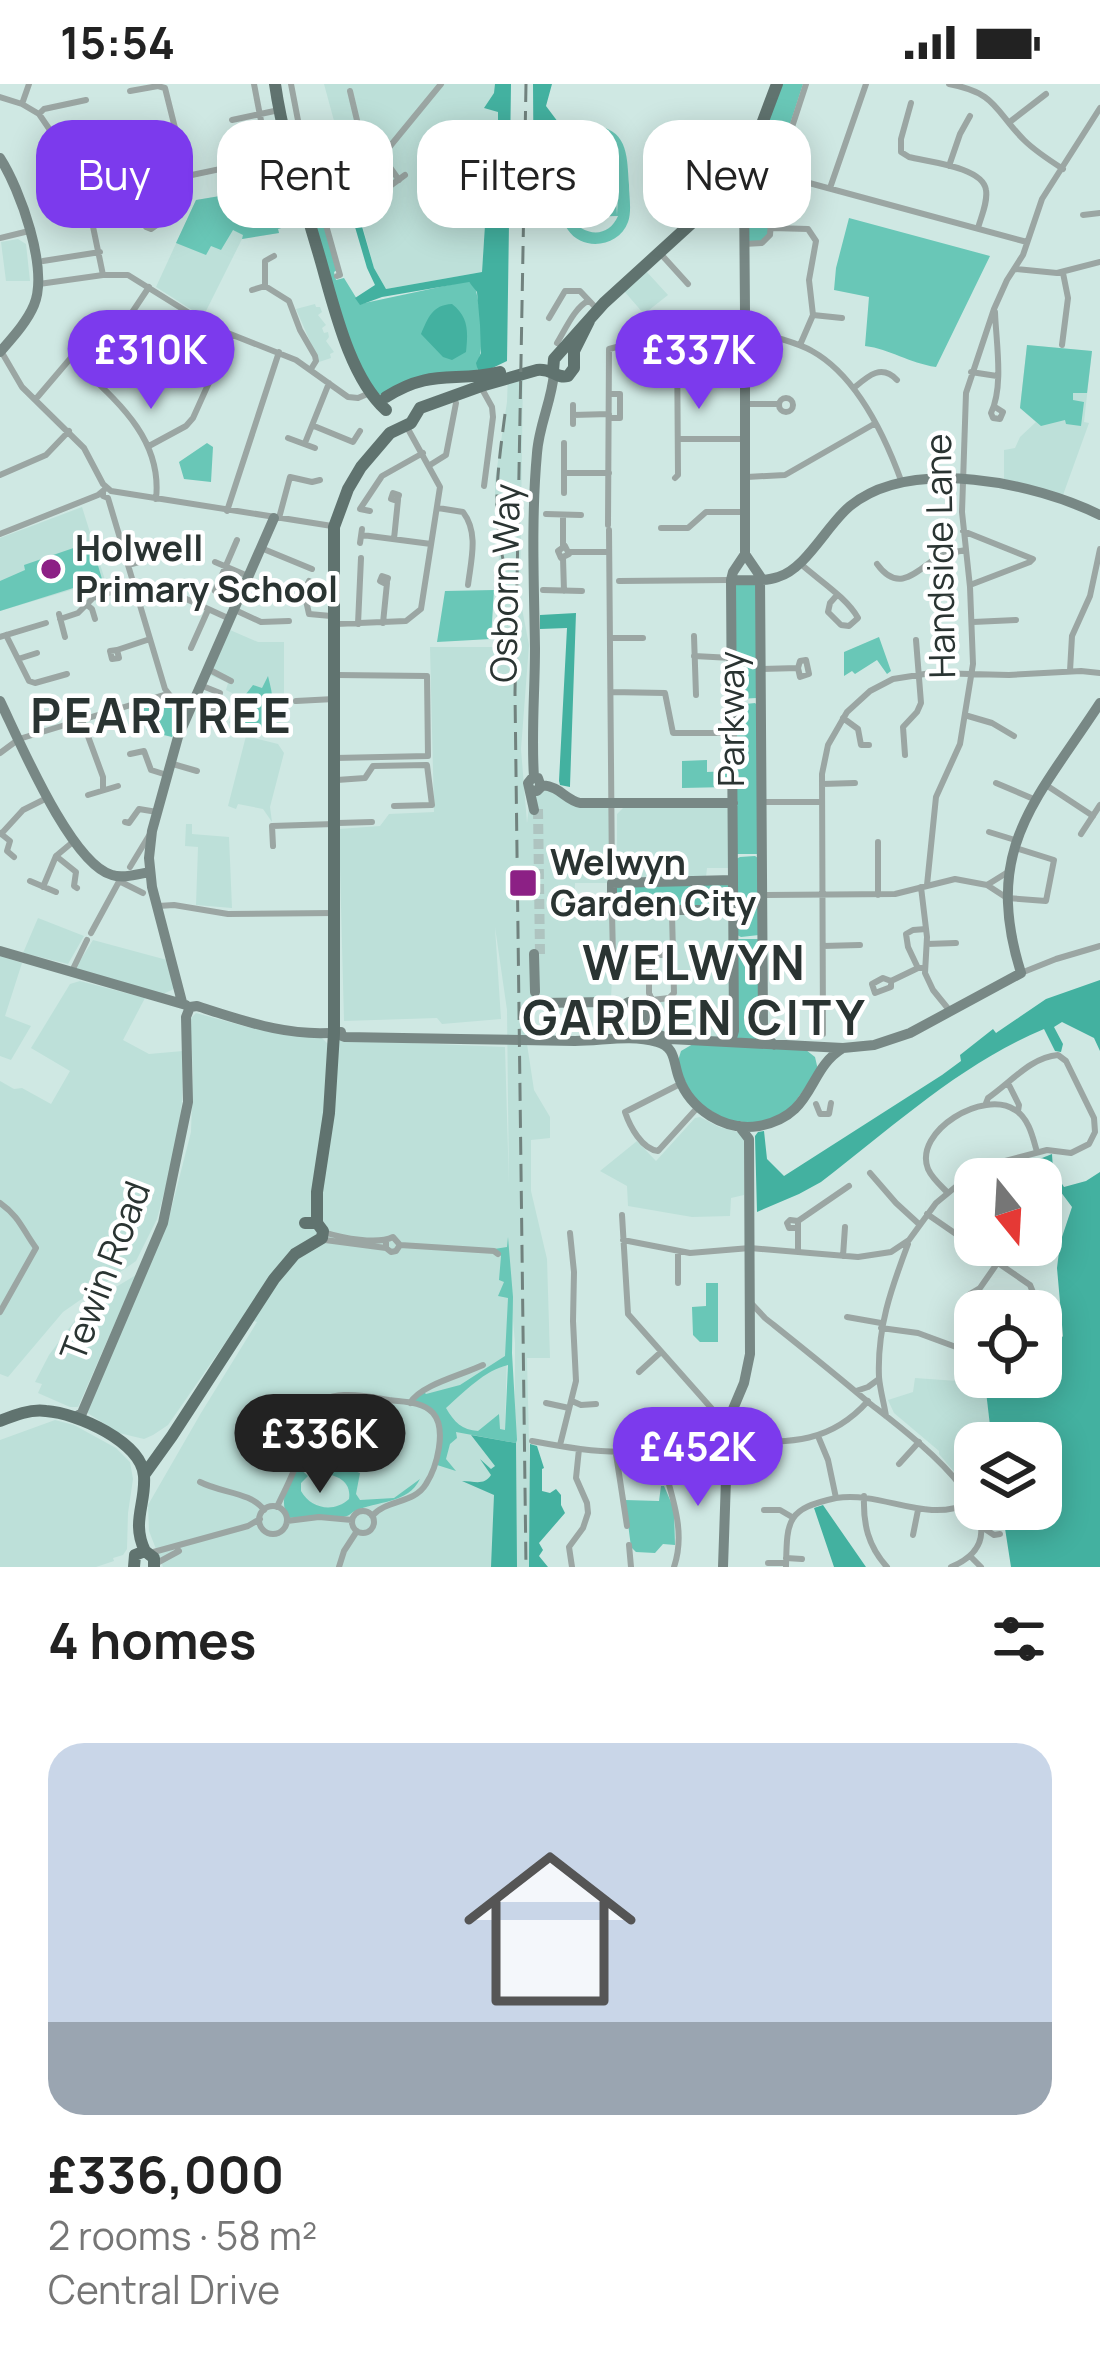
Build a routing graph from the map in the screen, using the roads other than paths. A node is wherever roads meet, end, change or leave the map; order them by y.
1 (29, 84) edge
2 (254, 84) edge
3 (275, 84) edge
4 (289, 84) edge
5 (441, 84) edge
6 (777, 84) edge
7 (806, 84) edge
8 (866, 84) edge
9 (949, 84) edge
10 (993, 84) edge
11 (130, 91) dead end
12 (350, 91) dead end
13 (1046, 94) dead end
14 (985, 96) junction
15 (0, 97) edge
16 (86, 100) dead end
17 (910, 103) dead end
18 (22, 104) junction
19 (1100, 108) edge
20 (279, 110) junction
21 (38, 114) junction
22 (259, 114) junction
23 (970, 116) dead end
24 (42, 120) edge
25 (173, 120) edge
26 (232, 120) dead end
27 (282, 120) edge
28 (297, 120) edge
29 (357, 120) edge
30 (763, 120) edge
31 (794, 120) edge
32 (1010, 122) junction
33 (393, 142) edge
34 (0, 158) edge
35 (950, 166) junction
36 (1063, 169) junction
37 (193, 175) edge
38 (994, 176) dead end
39 (984, 182) junction
40 (811, 183) edge
41 (830, 188) junction
42 (1100, 213) edge
43 (1083, 215) dead end
44 (95, 228) edge
45 (311, 228) edge
46 (326, 228) edge
47 (686, 228) edge
48 (744, 228) edge
49 (772, 228) joint
50 (978, 228) junction
51 (29, 230) junction
52 (0, 238) edge
53 (1027, 242) junction
54 (744, 244) junction
55 (100, 252) junction
56 (659, 252) junction
57 (274, 256) dead end
58 (43, 261) dead end
59 (1100, 262) edge
60 (1015, 269) junction
61 (1063, 273) junction
62 (104, 275) junction
63 (337, 276) dead end
64 (39, 284) junction
65 (688, 285) dead end
66 (265, 286) junction
67 (149, 287) junction
68 (251, 290) dead end
69 (994, 309) junction
70 (592, 311) junction
71 (813, 315) junction
72 (549, 318) dead end
73 (842, 318) dead end
74 (116, 326) junction
75 (677, 334) junction
76 (745, 334) junction
77 (230, 336) junction
78 (800, 345) junction
79 (1062, 345) dead end
80 (0, 352) edge
81 (279, 352) junction
82 (70, 358) junction
83 (560, 362) junction
84 (311, 369) junction
85 (163, 370) dead end
86 (971, 372) junction
87 (500, 376) junction
88 (997, 376) junction
89 (897, 380) dead end
90 (329, 383) junction
91 (481, 386) junction
92 (854, 387) junction
93 (609, 394) junction
94 (35, 400) junction
95 (456, 403) dead end
96 (745, 404) junction
97 (779, 404) dead end
98 (995, 407) dead end
99 (395, 414) junction
100 (574, 415) dead end
101 (609, 416) junction
102 (874, 424) junction
103 (314, 426) junction
104 (69, 431) junction
105 (360, 431) dead end
106 (288, 438) dead end
107 (678, 439) junction
108 (745, 439) junction
109 (564, 442) dead end
110 (304, 443) junction
111 (148, 446) junction
112 (316, 448) dead end
113 (423, 452) junction
114 (430, 466) junction
115 (564, 473) junction
116 (609, 473) junction
117 (0, 475) edge
118 (745, 477) junction
119 (675, 478) dead end
120 (962, 478) junction
121 (320, 480) dead end
122 (902, 483) junction
123 (484, 486) dead end
124 (108, 492) junction
125 (564, 493) dead end
126 (156, 500) junction
127 (398, 500) dead end
128 (438, 508) junction
129 (227, 511) junction
130 (370, 511) dead end
131 (745, 512) junction
132 (546, 514) dead end
133 (563, 514) junction
134 (581, 514) dead end
135 (1100, 515) edge
136 (276, 518) junction
137 (334, 527) junction
138 (661, 528) dead end
139 (963, 531) junction
140 (0, 534) edge
141 (362, 536) dead end
142 (394, 539) junction
143 (237, 540) dead end
144 (431, 544) junction
145 (260, 548) junction
146 (1100, 549) edge
147 (966, 550) junction
148 (566, 552) junction
149 (609, 552) junction
150 (168, 554) dead end
151 (746, 554) junction
152 (361, 558) dead end
153 (214, 562) dead end
154 (799, 563) junction
155 (877, 564) dead end
156 (128, 565) junction
157 (224, 567) junction
158 (312, 569) dead end
159 (248, 576) junction
160 (731, 580) junction
161 (760, 580) junction
162 (309, 581) dead end
163 (619, 581) dead end
164 (387, 583) dead end
165 (134, 585) junction
166 (467, 585) dead end
167 (970, 585) junction
168 (543, 590) dead end
169 (215, 591) dead end
170 (564, 591) junction
171 (582, 591) dead end
172 (837, 595) junction
173 (86, 604) junction
174 (182, 610) dead end
175 (208, 610) junction
176 (232, 614) junction
177 (95, 620) dead end
178 (332, 620) junction
179 (1016, 620) dead end
180 (289, 621) dead end
181 (973, 622) junction
182 (46, 623) dead end
183 (383, 623) junction
184 (358, 624) junction
185 (694, 635) dead end
186 (3, 636) edge
187 (65, 637) dead end
188 (610, 638) junction
189 (643, 638) dead end
190 (150, 639) junction
191 (916, 640) dead end
192 (191, 648) dead end
193 (117, 650) dead end
194 (37, 653) dead end
195 (694, 656) junction
196 (732, 658) junction
197 (18, 659) junction
198 (798, 668) dead end
199 (208, 669) junction
200 (761, 669) junction
201 (1070, 671) junction
202 (920, 673) junction
203 (1100, 673) edge
204 (67, 674) dead end
205 (972, 674) junction
206 (334, 675) junction
207 (231, 681) dead end
208 (200, 685) junction
209 (610, 692) junction
210 (167, 694) junction
211 (696, 695) dead end
212 (334, 699) junction
213 (296, 700) dead end
214 (0, 701) edge
215 (746, 702) junction
216 (1100, 703) edge
217 (191, 706) junction
218 (966, 716) junction
219 (210, 718) dead end
220 (843, 718) junction
221 (82, 720) junction
222 (732, 734) junction
223 (1014, 736) dead end
224 (19, 739) junction
225 (869, 745) dead end
226 (0, 752) edge
227 (130, 754) dead end
228 (905, 755) dead end
229 (334, 758) junction
230 (168, 769) junction
231 (197, 771) dead end
232 (334, 780) junction
233 (855, 783) dead end
234 (996, 783) dead end
235 (821, 784) junction
236 (1046, 785) junction
237 (118, 786) dead end
238 (536, 786) junction
239 (103, 790) junction
240 (88, 795) dead end
241 (48, 798) junction
242 (1036, 800) junction
243 (762, 802) junction
244 (821, 802) junction
245 (611, 803) junction
246 (733, 803) junction
247 (394, 806) dead end
248 (1100, 806) edge
249 (536, 810) tunnel mouth
250 (157, 812) junction
251 (1093, 816) junction
252 (124, 822) dead end
253 (372, 822) dead end
254 (334, 824) junction
255 (152, 831) junction
256 (989, 832) dead end
257 (1, 833) edge
258 (1082, 834) dead end
259 (74, 842) junction
260 (878, 842) dead end
261 (1014, 843) junction
262 (272, 846) dead end
263 (56, 856) junction
264 (748, 856) junction
265 (14, 857) dead end
266 (149, 872) junction
267 (1008, 872) junction
268 (124, 875) junction
269 (733, 880) junction
270 (30, 881) dead end
271 (613, 884) junction
272 (986, 885) junction
273 (924, 886) junction
274 (43, 887) junction
275 (77, 888) dead end
276 (56, 892) dead end
277 (143, 893) dead end
278 (762, 895) junction
279 (822, 895) junction
280 (878, 895) junction
281 (1007, 898) junction
282 (162, 909) junction
283 (613, 910) junction
284 (676, 910) junction
285 (334, 913) junction
286 (734, 913) junction
287 (926, 928) junction
288 (748, 937) junction
289 (956, 943) dead end
290 (927, 944) junction
291 (860, 945) dead end
292 (823, 946) junction
293 (1100, 946) edge
294 (0, 951) edge
295 (537, 954) tunnel mouth
296 (673, 955) junction
297 (613, 957) dead end
298 (921, 968) junction
299 (71, 973) junction
300 (1021, 973) junction
301 (891, 981) dead end
302 (650, 996) junction
303 (637, 1004) junction
304 (186, 1005) junction
305 (950, 1011) junction
306 (617, 1016) junction
307 (648, 1016) junction
308 (334, 1033) junction
309 (823, 1034) dead end
310 (629, 1037) junction
311 (531, 1038) junction
312 (692, 1041) junction
313 (722, 1043) junction
314 (774, 1045) junction
315 (802, 1046) junction
316 (843, 1048) junction
317 (675, 1058) junction
318 (820, 1068) junction
319 (681, 1084) junction
320 (1009, 1084) junction
321 (831, 1103) dead end
322 (986, 1103) junction
323 (817, 1104) dead end
324 (698, 1107) junction
325 (1018, 1111) junction
326 (740, 1126) junction
327 (760, 1126) junction
328 (749, 1139) junction
329 (1037, 1152) junction
330 (870, 1173) dead end
331 (849, 1186) dead end
332 (947, 1192) junction
333 (0, 1203) edge
334 (927, 1214) junction
335 (622, 1215) dead end
336 (920, 1225) junction
337 (845, 1227) dead end
338 (954, 1232) edge
339 (570, 1234) dead end
340 (310, 1237) junction
341 (623, 1240) junction
342 (909, 1240) junction
343 (636, 1244) junction
344 (750, 1248) junction
345 (678, 1252) junction
346 (798, 1252) junction
347 (625, 1253) junction
348 (885, 1253) junction
349 (498, 1254) dead end
350 (843, 1256) junction
351 (995, 1266) edge
352 (1004, 1266) edge
353 (896, 1271) junction
354 (678, 1283) dead end
355 (977, 1290) edge
356 (1032, 1290) edge
357 (751, 1303) junction
358 (0, 1312) edge
359 (847, 1317) dead end
360 (765, 1318) junction
361 (881, 1325) junction
362 (751, 1326) junction
363 (954, 1347) edge
364 (661, 1352) junction
365 (483, 1365) dead end
366 (639, 1372) dead end
367 (879, 1378) junction
368 (856, 1391) junction
369 (868, 1401) junction
370 (410, 1403) junction
371 (546, 1403) dead end
372 (596, 1404) dead end
373 (570, 1405) junction
374 (886, 1416) junction
375 (81, 1417) junction
376 (0, 1420) edge
377 (723, 1420) junction
378 (172, 1436) junction
379 (818, 1436) junction
380 (532, 1441) dead end
381 (725, 1441) junction
382 (920, 1442) junction
383 (128, 1445) junction
384 (560, 1445) junction
385 (660, 1447) junction
386 (579, 1449) junction
387 (616, 1454) junction
388 (899, 1464) dead end
389 (144, 1474) junction
390 (954, 1477) edge
391 (200, 1482) dead end
392 (864, 1496) junction
393 (836, 1498) junction
394 (277, 1507) junction
395 (954, 1508) edge
396 (264, 1510) junction
397 (764, 1510) dead end
398 (918, 1510) junction
399 (678, 1514) junction
400 (692, 1515) dead end
401 (372, 1516) junction
402 (792, 1517) junction
403 (260, 1519) junction
404 (352, 1520) junction
405 (287, 1521) junction
406 (627, 1526) dead end
407 (263, 1530) junction
408 (980, 1530) edge
409 (988, 1530) edge
410 (357, 1531) junction
411 (913, 1534) dead end
412 (629, 1546) dead end
413 (980, 1546) junction
414 (152, 1557) edge
415 (971, 1557) junction
416 (802, 1559) dead end
417 (768, 1563) dead end
418 (786, 1563) edge
419 (688, 1564) dead end
420 (675, 1565) edge
421 (134, 1567) edge
422 (339, 1567) edge
423 (572, 1567) edge
424 (631, 1567) edge
425 (723, 1567) edge
426 (887, 1567) edge
427 (951, 1567) edge
428 (981, 1567) edge

1 - 18 street
2 - 22 street
3 - 20 main road
4 - 28 street
5 - 33 street
6 - 30 main road
7 - 31 street
8 - 41 street
9 - 14 street
10 - 14 street
11 - 25 street
12 - 29 street
13 - 32 street
14 - 32 street
15 - 18 street
16 - 21 street
17 - 35 street
18 - 21 street
19 - 36 street, Handside Lane
20 - 22 street
20 - 27 main road
21 - 24 street
22 - 26 street
22 - 37 street
23 - 35 street
32 - 36 street
34 - 51 street
35 - 39 street
36 - 53 street, Handside Lane
38 - 39 street
39 - 50 street
40 - 41 street
41 - 50 street
42 - 43 street
44 - 55 street
45 - 99 main road
46 - 63 street
47 - 56 main road
48 - 54 street, Parkway
49 - 54 street
49 - 71 street
50 - 53 street
51 - 52 street
51 - 64 street
53 - 60 street, Handside Lane
54 - 76 street, Parkway
55 - 58 street
55 - 62 street
56 - 65 street
56 - 70 main road
57 - 66 street
59 - 61 street
60 - 61 street
60 - 69 street, Handside Lane
61 - 79 street
62 - 64 street
62 - 67 street
64 - 80 street
66 - 68 street
66 - 84 street
67 - 74 street
67 - 77 street
69 - 86 street, Handside Lane
69 - 88 street
70 - 72 street
70 - 83 main road
70 - 83 street
71 - 73 street
71 - 78 street
74 - 82 street
74 - 85 street
75 - 76 street
75 - 93 street
75 - 107 street
76 - 78 street
76 - 96 street, Parkway
77 - 81 street
77 - 111 street
78 - 92 street
80 - 94 street
81 - 84 street
81 - 129 street
82 - 94 street
82 - 111 street
83 - 87 main road
83 - 238 street, Osborn Way
84 - 90 street
86 - 88 street
86 - 120 street, Handside Lane
87 - 91 main road
87 - 99 main road
88 - 98 street
89 - 92 street
90 - 99 street
90 - 103 street
91 - 99 main road
91 - 123 street
92 - 102 street
93 - 101 street
93 - 101 street
94 - 104 street
95 - 114 street
96 - 97 street
96 - 108 street, Parkway
99 - 113 street
99 - 137 main road
100 - 101 street
101 - 116 street
102 - 118 street
102 - 122 street
103 - 105 street
103 - 110 street
104 - 117 street
104 - 124 street
106 - 110 street
107 - 108 street
107 - 119 street
108 - 118 street, Parkway
109 - 115 street
110 - 112 street
111 - 126 street
113 - 114 street
113 - 130 street
114 - 128 street
115 - 116 street
115 - 125 street
116 - 149 street
118 - 131 street, Parkway
120 - 122 street
120 - 135 street
120 - 139 street, Handside Lane
121 - 136 street
122 - 154 street
124 - 126 street
124 - 140 street
124 - 156 street
126 - 129 street
127 - 142 street
128 - 144 street
128 - 166 street
129 - 136 street
131 - 138 street
131 - 151 street, Parkway
132 - 133 street
133 - 134 street
133 - 148 street
136 - 137 street
136 - 145 street, Tewin Road
137 - 178 main road
139 - 147 street, Handside Lane
139 - 167 street
141 - 142 street
142 - 144 street
143 - 157 street
144 - 183 street
145 - 158 street
145 - 159 street, Tewin Road
146 - 201 street
147 - 155 street
147 - 167 street, Handside Lane
148 - 149 street
148 - 170 street
149 - 188 street
150 - 156 street
151 - 160 street
151 - 161 street, Parkway
152 - 184 street
153 - 157 street
154 - 161 street
154 - 172 street
156 - 165 street
157 - 159 street
157 - 169 street
159 - 176 street, Tewin Road
160 - 161 street
160 - 163 street
160 - 196 street, Parkway
161 - 200 street, Parkway
162 - 178 street
164 - 183 street
165 - 173 street
165 - 190 street
167 - 181 street, Handside Lane
168 - 170 street
170 - 171 street
172 - 172 street
173 - 177 street
173 - 187 street
174 - 175 street
175 - 176 street
175 - 192 street
176 - 180 street
176 - 199 street, Tewin Road
178 - 184 street
178 - 206 main road
179 - 181 street
181 - 205 street, Handside Lane
182 - 186 street
183 - 184 street
185 - 195 street
186 - 197 street
188 - 189 street
188 - 209 street
190 - 193 street
190 - 210 street
191 - 202 street
194 - 197 street
195 - 196 street
195 - 211 street
196 - 215 street, Parkway
197 - 204 street
198 - 200 street
199 - 207 street
199 - 208 street, Tewin Road
200 - 215 street, Parkway
201 - 203 street
201 - 205 street
202 - 205 street
202 - 220 street
202 - 228 street
205 - 218 street, Handside Lane
206 - 212 main road
206 - 229 street
208 - 217 street, Tewin Road
208 - 219 street
209 - 222 street
209 - 245 street
210 - 217 street
210 - 221 street
212 - 213 street
212 - 229 main road
214 - 224 street
215 - 222 street, Parkway
215 - 243 street, Parkway
216 - 236 street
217 - 230 street, Tewin Road
218 - 223 street
218 - 273 street, Handside Lane
220 - 225 street
220 - 235 street
221 - 224 street
221 - 239 street
222 - 246 street, Parkway
224 - 226 street
224 - 241 street
227 - 230 street
229 - 232 main road
230 - 231 street
230 - 250 street, Tewin Road
232 - 247 street
232 - 254 main road
233 - 235 street
234 - 242 street
235 - 244 street
236 - 242 street
236 - 251 street
237 - 239 street
238 - 245 street
238 - 249 street, Osborn Way
239 - 240 street
241 - 257 street
241 - 259 street
242 - 261 street
243 - 244 street
243 - 264 street, Parkway
244 - 279 street
245 - 246 street
245 - 271 street
246 - 264 street, Parkway
248 - 251 street
250 - 252 street
250 - 255 street, Tewin Road
251 - 258 street
253 - 254 street
254 - 262 street
254 - 285 main road
255 - 266 street, Tewin Road
255 - 268 street
256 - 261 street
257 - 265 street
259 - 263 street
259 - 268 street
260 - 280 street
261 - 267 street
261 - 281 street
263 - 274 street
263 - 275 street
264 - 269 street, Parkway
264 - 278 street, Parkway
266 - 268 street
266 - 282 street, Tewin Road
267 - 272 street
267 - 281 street
268 - 277 street
268 - 299 street
269 - 271 street
269 - 286 street, Parkway
270 - 274 street
271 - 283 street
272 - 273 street
272 - 281 street
273 - 280 street
273 - 287 street, Handside Lane
274 - 276 street
278 - 279 street
278 - 288 street, Parkway
279 - 280 street
279 - 292 street
281 - 300 street
282 - 285 street
282 - 304 street, Tewin Road
283 - 284 street
283 - 297 street
284 - 286 street
284 - 296 street
285 - 308 main road
286 - 288 street, Parkway
287 - 290 street, Handside Lane
287 - 298 street
288 - 313 street, Parkway
288 - 314 street, Parkway
289 - 290 street
290 - 298 street, Handside Lane
291 - 292 street
292 - 309 street
293 - 300 street
294 - 299 street
295 - 306 street
296 - 302 street
296 - 302 street
298 - 301 street
298 - 305 street
299 - 304 street
300 - 305 street
302 - 303 street
302 - 307 street
303 - 306 street
303 - 307 street
304 - 308 street
304 - 375 street, Tewin Road
305 - 316 street
306 - 310 street
306 - 311 street
307 - 310 street
307 - 312 street
308 - 311 street
308 - 340 main road
310 - 311 street
310 - 317 street
312 - 313 street
312 - 317 street
313 - 314 street
314 - 315 street
315 - 316 street
315 - 318 street
316 - 318 street
317 - 319 street
318 - 327 street
319 - 324 street
319 - 324 street
320 - 322 street
320 - 325 street
320 - 329 street
321 - 323 street
322 - 325 street
322 - 332 street
324 - 326 street
325 - 329 street
326 - 327 street
326 - 328 street
327 - 328 street
328 - 344 street
329 - 332 street
330 - 336 street
331 - 346 street
332 - 334 street
333 - 358 street
334 - 336 street
334 - 338 street
335 - 341 street
336 - 342 street
337 - 350 street
339 - 373 street
340 - 349 street
340 - 378 main road
341 - 343 street
341 - 347 street
342 - 348 street
342 - 353 street
343 - 345 street
343 - 347 street
344 - 345 street
344 - 346 street
344 - 357 street
345 - 354 street
346 - 350 street
347 - 364 street
348 - 350 street
348 - 353 street
351 - 355 street
352 - 356 street
353 - 361 street
357 - 360 street
357 - 362 street
359 - 361 street
360 - 362 street
360 - 368 street
361 - 363 street
361 - 367 street
362 - 377 street
364 - 366 street
364 - 377 street
365 - 370 street
367 - 368 street
367 - 374 street
368 - 369 street
369 - 374 street
369 - 379 street
370 - 394 street
370 - 401 street
371 - 373 street
372 - 373 street
373 - 384 street
374 - 382 street
375 - 376 main road
375 - 383 main road
377 - 381 street
377 - 385 street
378 - 383 main road
378 - 389 main road
379 - 381 street
379 - 393 street
380 - 384 street
381 - 425 street
382 - 388 street
382 - 390 street
383 - 389 main road
384 - 386 street
385 - 387 street
385 - 399 street
386 - 387 street
386 - 423 street
387 - 406 street
389 - 414 main road
391 - 396 street
392 - 393 street
392 - 398 street
392 - 426 street
393 - 402 street
394 - 396 street
394 - 405 street
395 - 398 street
396 - 403 street
397 - 402 street
398 - 411 street
399 - 400 street
399 - 420 street
401 - 404 street
401 - 410 street
402 - 418 street
403 - 407 street
403 - 414 street
404 - 405 street
404 - 410 street
405 - 407 street
407 - 414 street
408 - 413 street
409 - 413 street
410 - 422 street
412 - 424 street
413 - 415 street
414 - 421 main road
415 - 427 street
415 - 428 street
416 - 418 street
417 - 418 street
419 - 420 street

